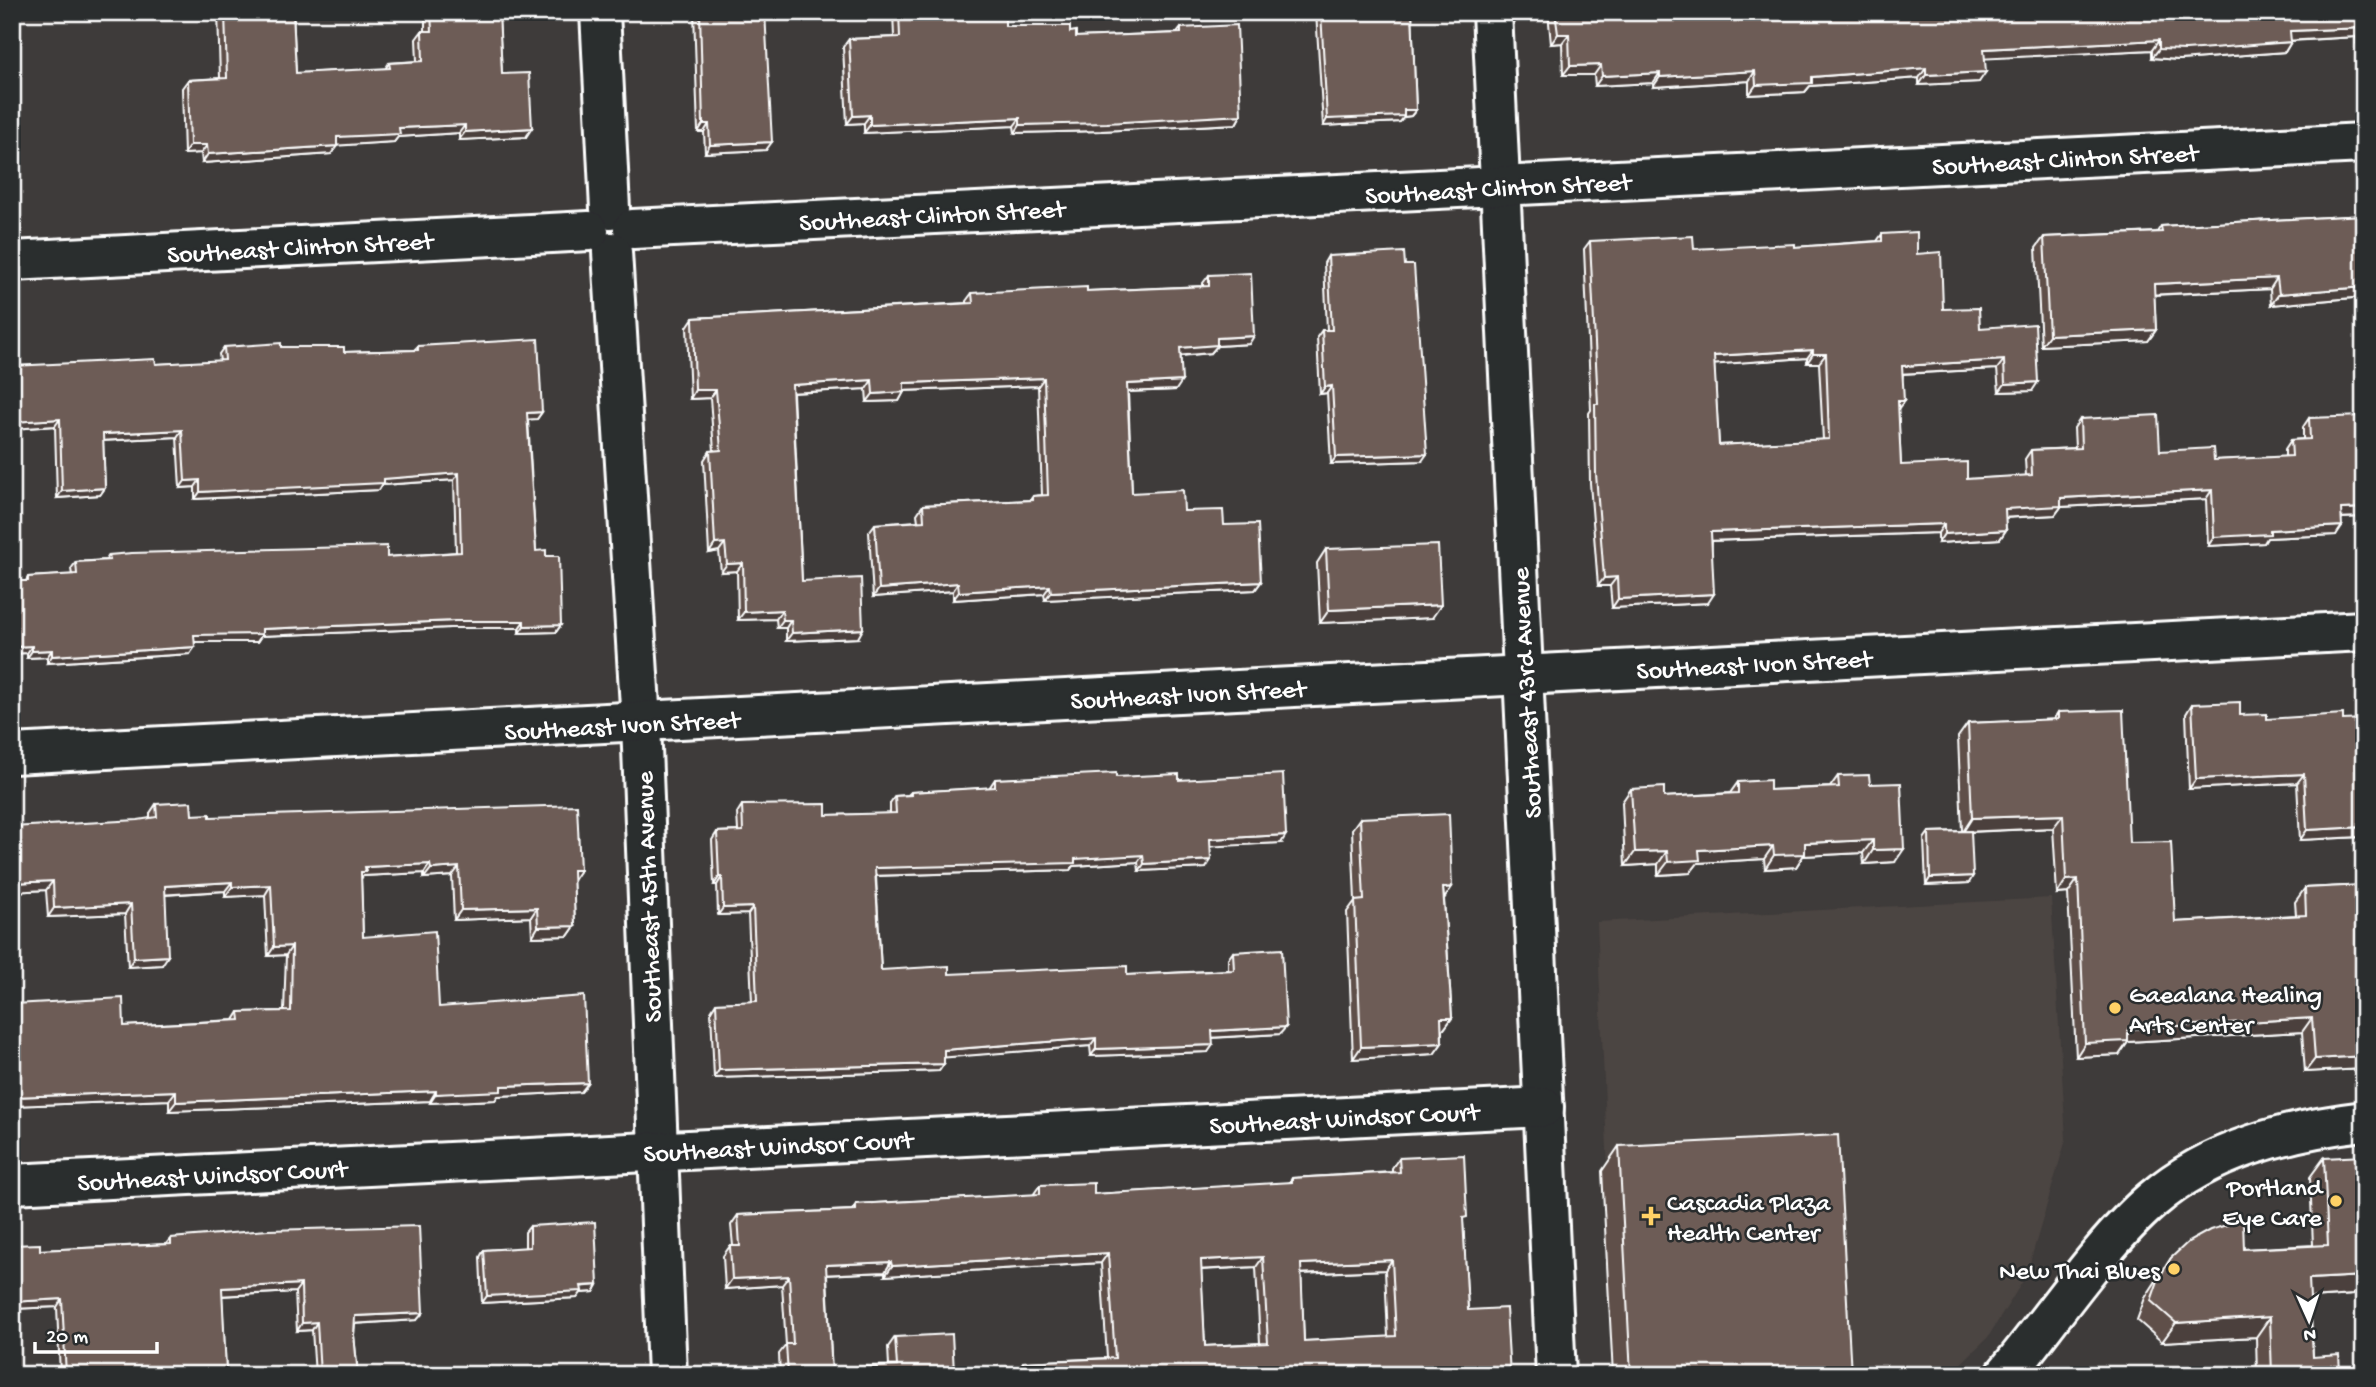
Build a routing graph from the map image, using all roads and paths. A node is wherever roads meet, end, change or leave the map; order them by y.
1 (600, 12) edge
2 (1493, 12) edge
3 (2364, 143) edge
4 (1502, 187) junction
5 (611, 230) junction
6 (12, 261) edge
7 (2364, 631) edge
8 (1525, 675) junction
9 (641, 723) junction
10 (12, 754) edge
11 (1544, 1107) junction
12 (2364, 1121) edge
13 (656, 1151) junction
14 (12, 1184) edge
15 (667, 1375) edge
16 (1556, 1375) edge
17 (2005, 1375) edge

1 - 5 street, Southeast 45th Avenue
2 - 4 street, Southeast 43rd Avenue
3 - 4 street, Southeast Clinton Street
4 - 5 street, Southeast Clinton Street
4 - 8 street, Southeast 43rd Avenue
5 - 6 street, Southeast Clinton Street
5 - 9 street, Southeast 45th Avenue
7 - 8 street, Southeast Ivon Street
8 - 9 street, Southeast Ivon Street
8 - 11 street, Southeast 43rd Avenue
9 - 10 street, Southeast Ivon Street
9 - 13 street, Southeast 45th Avenue
11 - 13 street, Southeast Windsor Court
11 - 16 street, Southeast 43rd Avenue
12 - 17 street
13 - 14 street, Southeast Windsor Court
13 - 15 street, Southeast 45th Avenue

